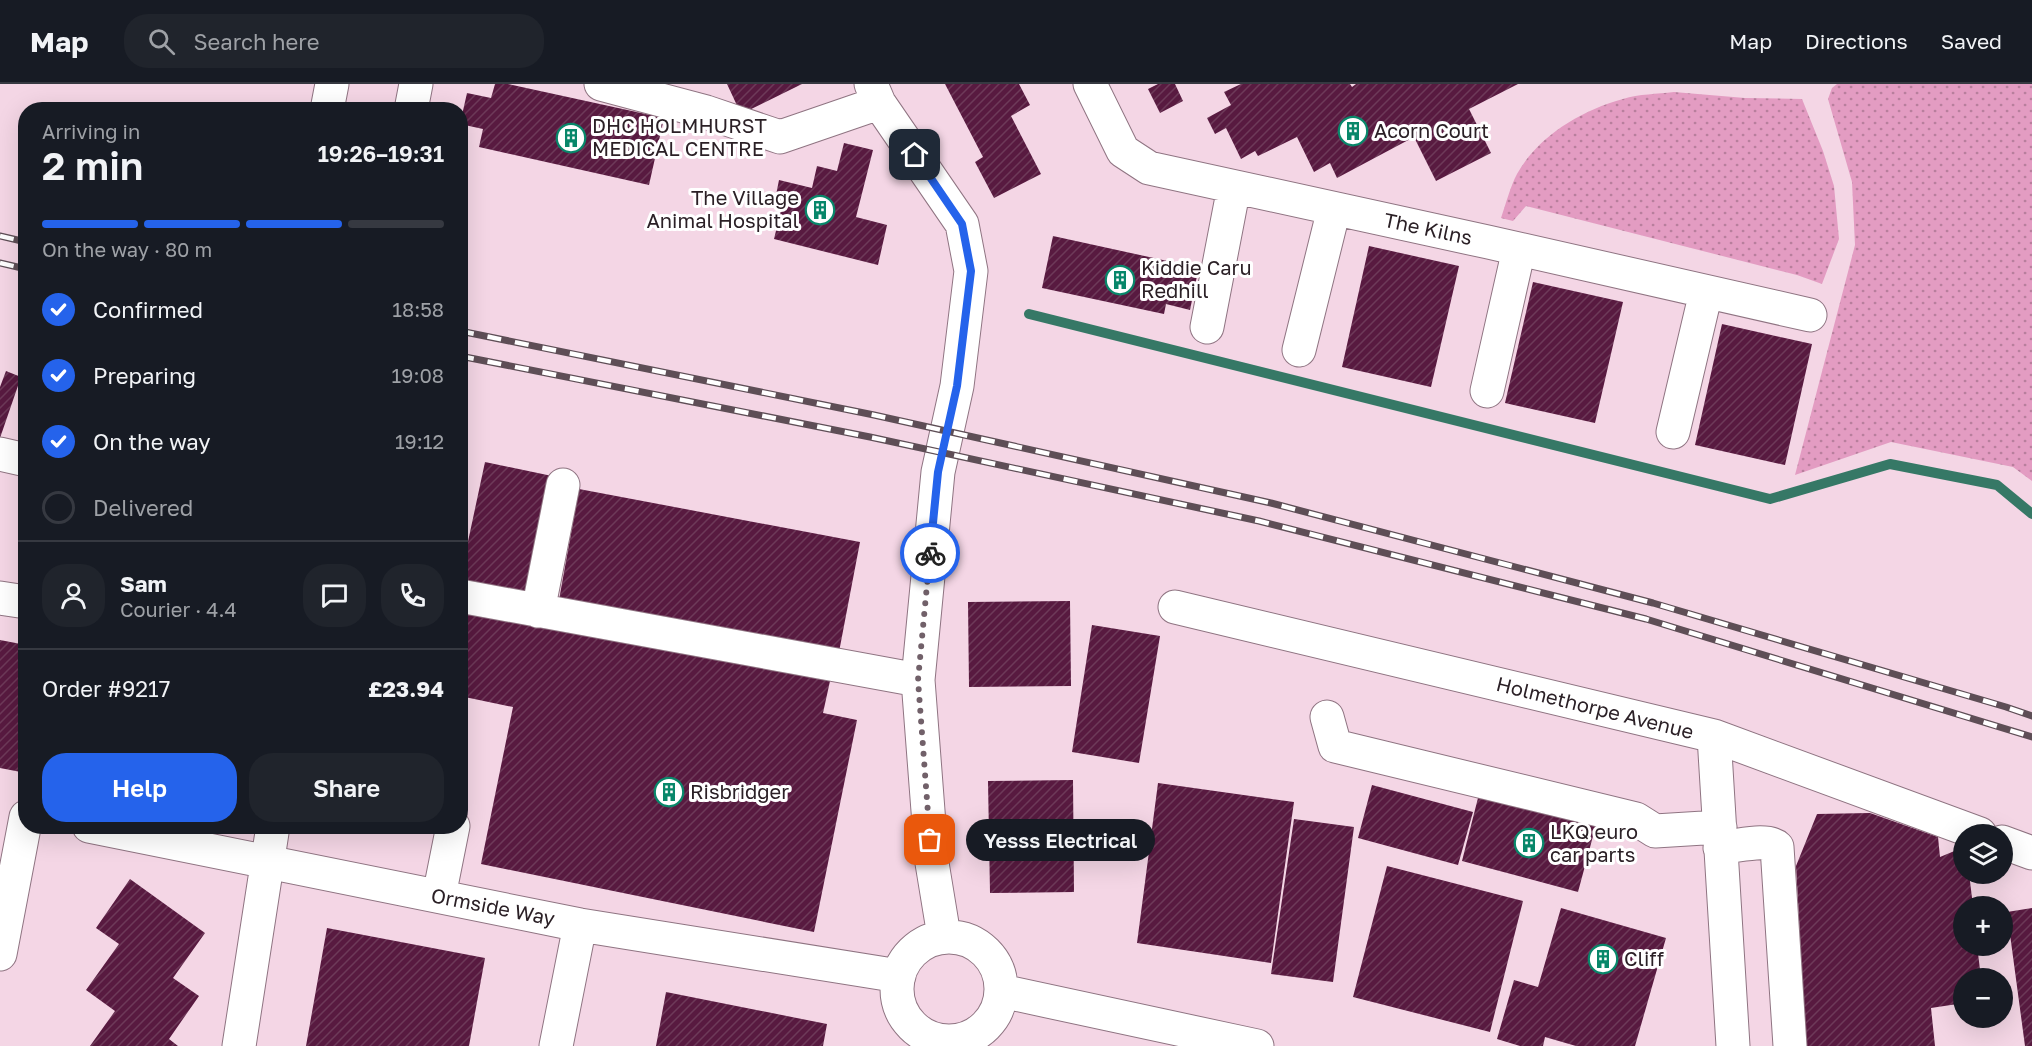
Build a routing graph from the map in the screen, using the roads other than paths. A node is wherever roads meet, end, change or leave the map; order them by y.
1 (332, 84) edge
2 (416, 84) edge
3 (601, 84) edge
4 (1090, 84) edge
5 (661, 92) edge
6 (875, 94) edge
7 (329, 102) edge
8 (413, 102) edge
9 (1234, 187) junction
10 (1334, 209) junction
11 (1519, 249) junction
12 (1706, 292) junction
13 (1810, 315) dead end
14 (1207, 327) dead end
15 (1299, 350) dead end
16 (1487, 391) dead end
17 (1673, 432) dead end
18 (0, 454) edge
19 (18, 458) edge
20 (563, 485) dead end
21 (0, 598) edge
22 (468, 598) edge
23 (18, 601) edge
24 (1175, 607) dead end
25 (538, 611) junction
26 (918, 680) junction
27 (1327, 717) dead end
28 (1714, 736) junction
29 (0, 809) edge
30 (18, 813) edge
31 (1953, 824) edge
32 (22, 834) edge
33 (127, 834) edge
34 (271, 834) edge
35 (451, 834) edge
36 (1720, 837) junction
37 (2013, 846) edge
38 (2032, 853) edge
39 (266, 863) junction
40 (439, 896) junction
41 (580, 924) junction
42 (945, 936) junction
43 (0, 954) edge
44 (899, 976) junction
45 (1001, 991) junction
46 (1146, 1035) edge
47 (938, 1043) edge
48 (239, 1046) edge
49 (556, 1046) edge
50 (1257, 1046) edge
51 (1732, 1046) edge
52 (1790, 1046) edge

1 - 7 street
2 - 8 street
3 - 5 street
4 - 9 street, The Kilns
5 - 6 street
6 - 26 street
9 - 10 street, The Kilns
9 - 14 street
10 - 11 street, The Kilns
10 - 15 street
11 - 12 street, The Kilns
11 - 16 street
12 - 13 street, The Kilns
12 - 17 street
18 - 19 street
20 - 25 street
21 - 23 street
22 - 25 street
24 - 28 street, Holmethorpe Avenue
25 - 26 street
26 - 42 street
27 - 36 street
28 - 31 street
28 - 36 street, Holmethorpe Avenue
29 - 30 street
32 - 43 street
33 - 39 street, Ormside Way
34 - 39 street
35 - 40 street
36 - 51 street, Holmethorpe Avenue
36 - 52 street
37 - 38 street
39 - 40 street, Ormside Way
39 - 48 street
40 - 41 street, Ormside Way
41 - 44 street, Ormside Way
41 - 49 street
42 - 44 street
42 - 45 street
44 - 47 street
45 - 46 street
45 - 47 street
46 - 50 street

